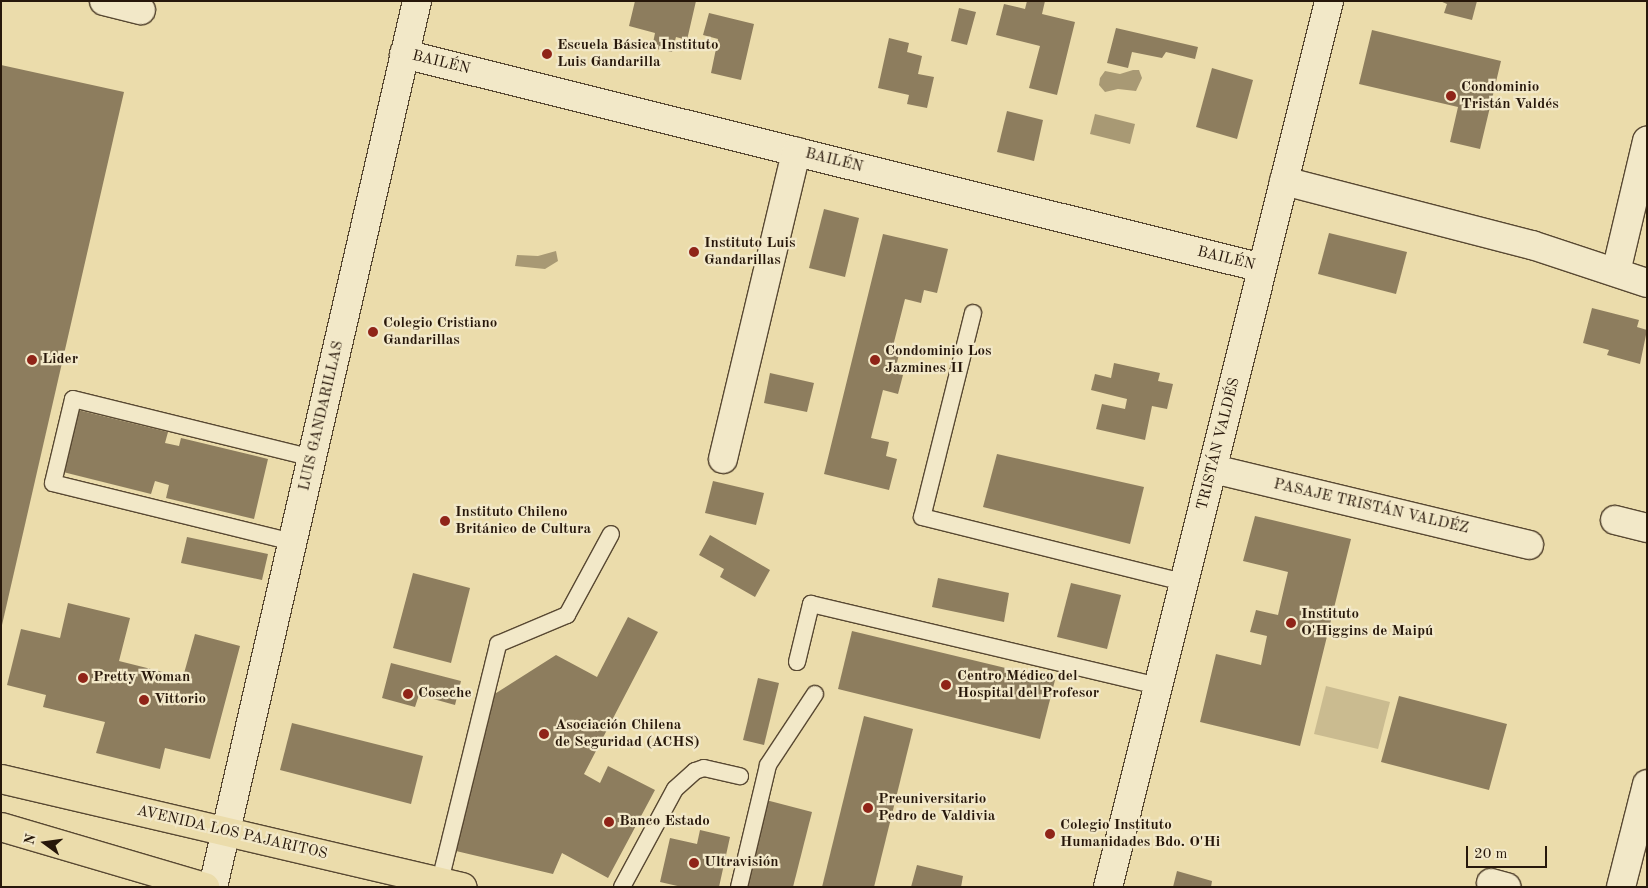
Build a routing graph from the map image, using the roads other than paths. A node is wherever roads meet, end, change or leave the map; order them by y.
1 (104, 1) edge
2 (417, 1) edge
3 (1328, 1) edge
4 (141, 10) dead end
5 (404, 54) junction
6 (1647, 141) edge
7 (796, 152) junction
8 (1284, 181) junction
9 (1262, 268) junction
10 (1616, 272) junction
11 (1647, 283) edge
12 (973, 313) dead end
13 (313, 458) junction
14 (723, 459) dead end
15 (1213, 469) junction
16 (1615, 520) dead end
17 (1647, 528) edge
18 (611, 534) dead end
19 (293, 542) junction
20 (1529, 545) dead end
21 (1183, 582) junction
22 (797, 662) dead end
23 (1157, 686) junction
24 (815, 694) dead end
25 (740, 776) dead end
26 (1, 779) edge
27 (1647, 784) edge
28 (1, 827) edge
29 (225, 831) junction
30 (451, 884) edge
31 (205, 887) edge
32 (213, 887) edge
33 (622, 887) edge
34 (739, 887) edge
35 (1108, 887) edge
36 (1622, 887) edge

1 - 4 street
2 - 5 street, LUIS GANDARILLAS
3 - 8 street, TRISTÁN VALDÉS
5 - 7 street, BAILÉN
5 - 13 street, LUIS GANDARILLAS
6 - 10 street
7 - 9 street, BAILÉN
7 - 14 street
8 - 9 street, TRISTÁN VALDÉS
8 - 10 street
9 - 15 street, TRISTÁN VALDÉS
10 - 11 street
12 - 21 lane
13 - 19 street, LUIS GANDARILLAS
13 - 19 lane
15 - 20 street, PASAJE TRISTÁN VALDÉZ
15 - 21 street, TRISTÁN VALDÉS
16 - 17 street
18 - 30 lane
19 - 29 street, LUIS GANDARILLAS
21 - 23 street, TRISTÁN VALDÉS
22 - 23 lane
23 - 35 street, TRISTÁN VALDÉS
24 - 34 lane
25 - 33 lane
26 - 29 main road, AVENIDA LOS PAJARITOS
27 - 36 street
28 - 31 main road
29 - 30 main road, AVENIDA LOS PAJARITOS
29 - 32 street, LUIS GANDARILLAS

